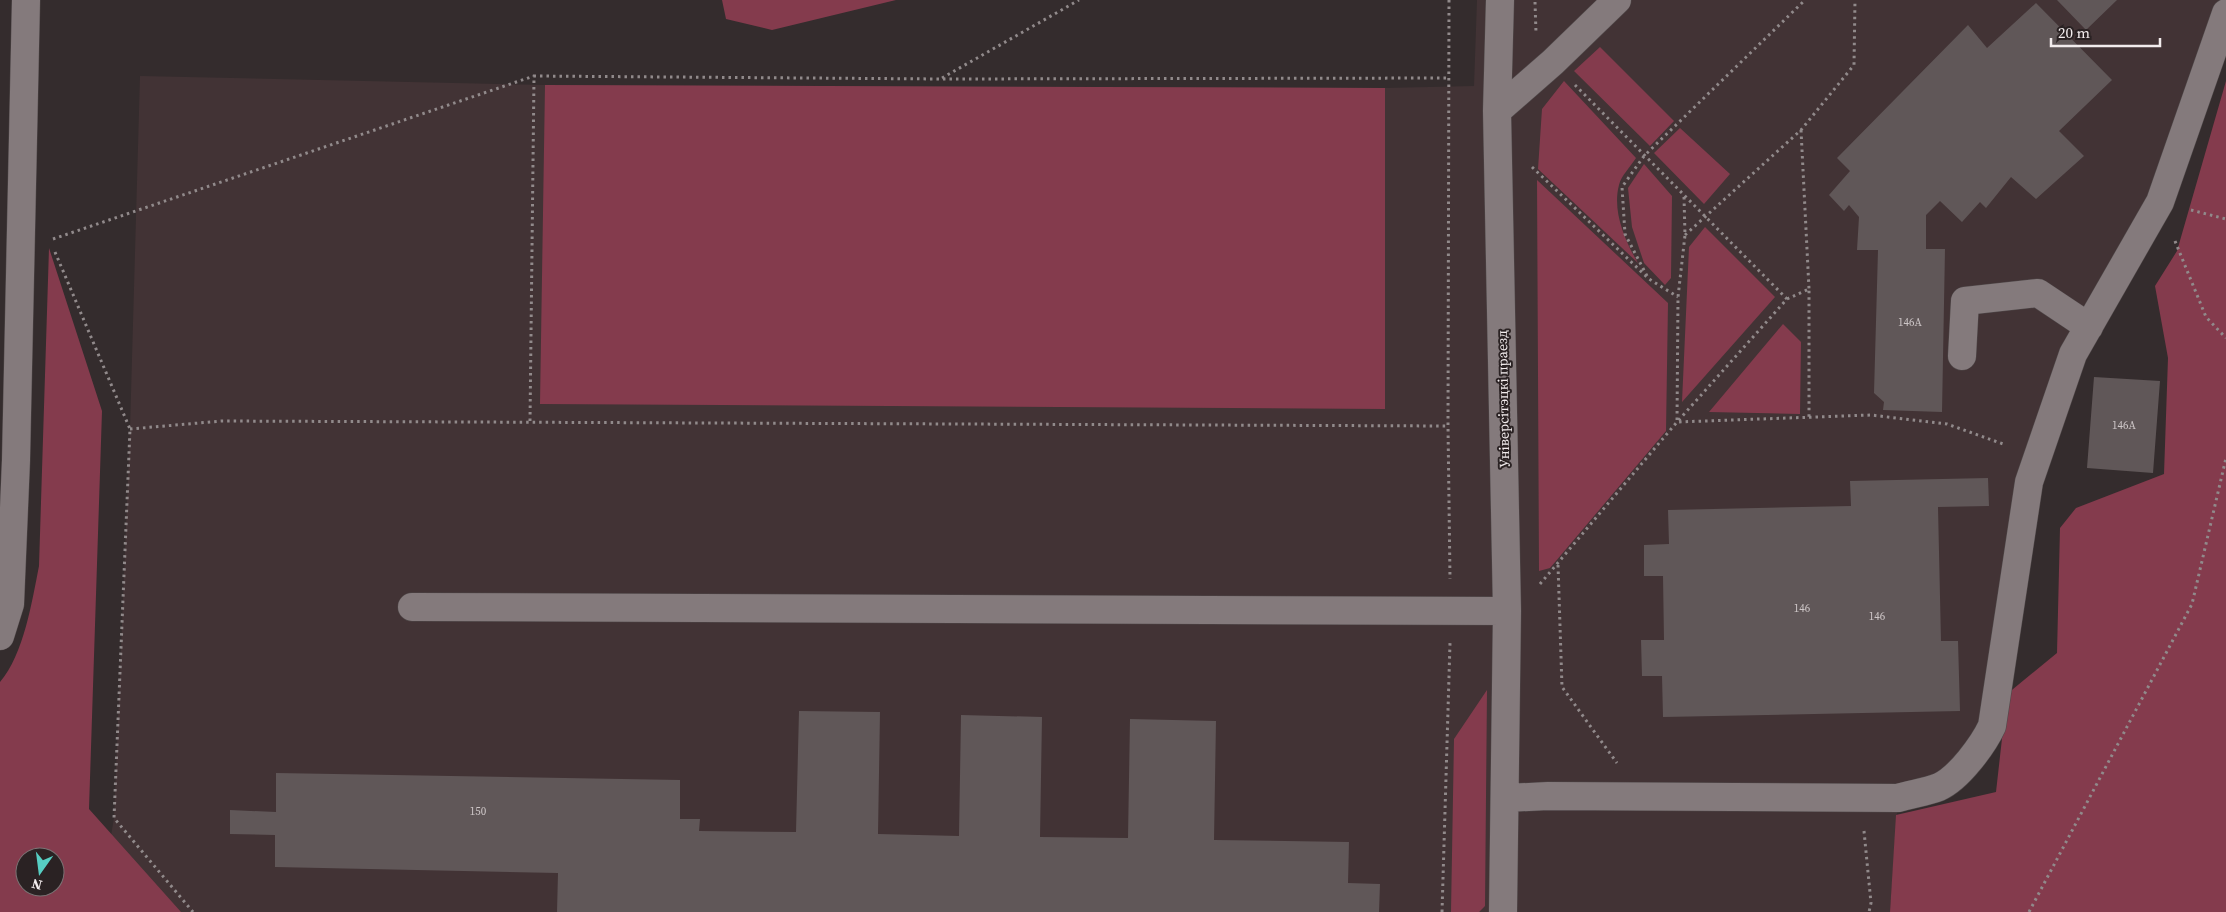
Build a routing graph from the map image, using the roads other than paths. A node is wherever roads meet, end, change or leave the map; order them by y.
1 (26, 0) edge
2 (1500, 0) edge
3 (1617, 0) edge
4 (2226, 13) edge
5 (1497, 111) junction
6 (2089, 327) junction
7 (1962, 356) dead end
8 (8, 459) edge
9 (412, 607) dead end
10 (1507, 611) junction
11 (0, 636) edge
12 (1506, 798) junction
13 (1503, 912) edge

1 - 8 street
2 - 5 street, Універсітэцкі праезд
3 - 5 street
4 - 6 street
5 - 10 street, Універсітэцкі праезд
6 - 7 street
6 - 12 street
8 - 11 street
9 - 10 street
10 - 12 street, Універсітэцкі праезд
12 - 13 street, Універсітэцкі праезд

